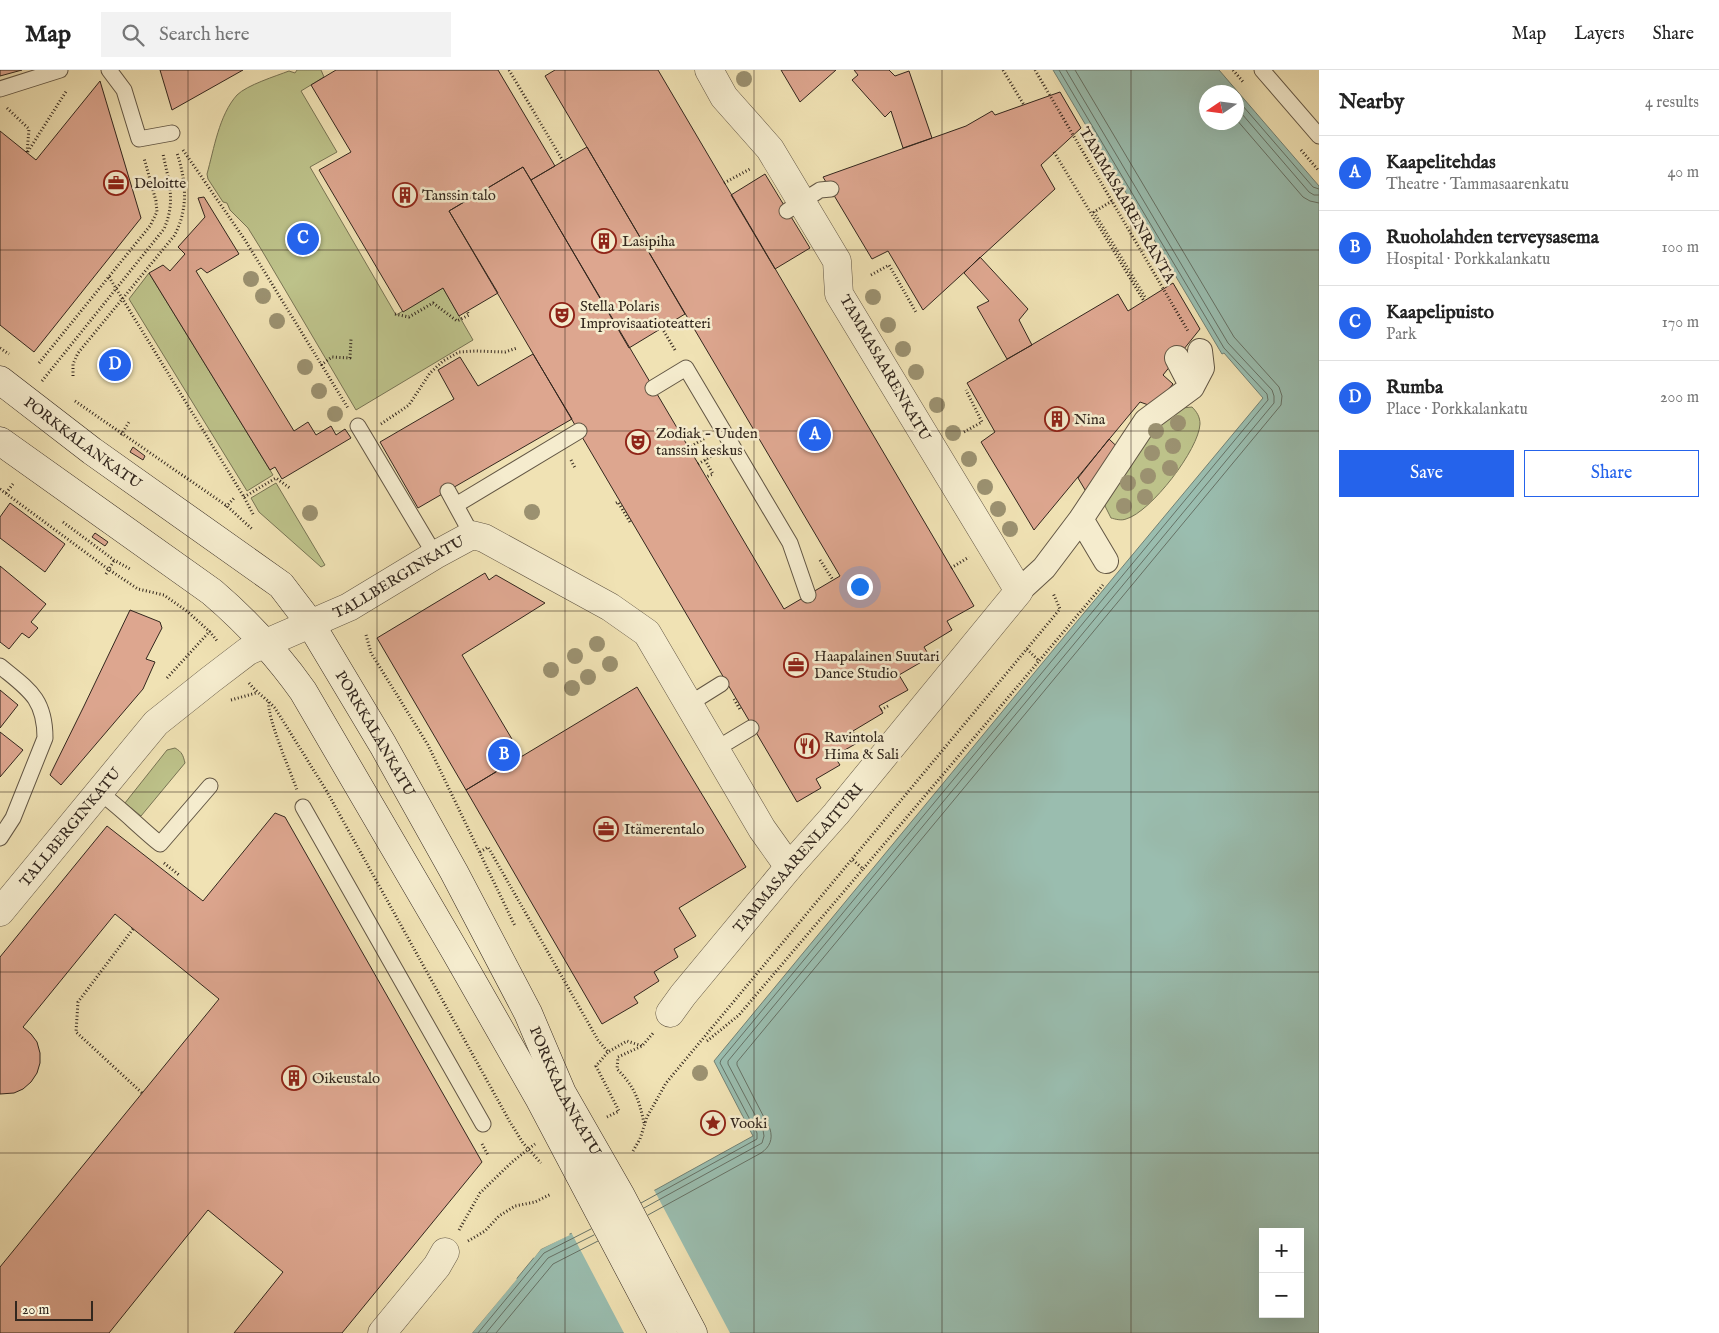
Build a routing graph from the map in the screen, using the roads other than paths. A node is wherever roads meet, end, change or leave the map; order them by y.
1 (60, 70) edge
2 (109, 70) edge
3 (709, 70) edge
4 (1262, 70) edge
5 (0, 89) edge
6 (165, 134) road end
7 (1319, 136) edge
8 (831, 189) dead end
9 (794, 206) junction
10 (1200, 351) road end
11 (1176, 358) dead end
12 (0, 380) edge
13 (1192, 387) junction
14 (653, 388) dead end
15 (361, 430) road end
16 (579, 431) dead end
17 (0, 441) edge
18 (448, 491) dead end
19 (456, 505) junction
20 (1081, 519) junction
21 (472, 534) junction
22 (435, 555) junction
23 (1106, 562) road end
24 (1019, 591) junction
25 (808, 595) dead end
26 (310, 623) junction
27 (266, 642) junction
28 (0, 666) edge
29 (720, 684) road end
30 (689, 704) junction
31 (751, 728) road end
32 (716, 749) junction
33 (210, 786) dead end
34 (99, 792) junction
35 (303, 807) road end
36 (0, 838) edge
37 (789, 867) junction
38 (0, 912) edge
39 (670, 1013) road end
40 (483, 1124) dead end
41 (456, 1242) road end
42 (382, 1333) edge
43 (662, 1333) edge
44 (693, 1333) edge

1 - 5 lane
2 - 6 lane
3 - 9 street, TAMMASAARENKATU
4 - 7 lane
8 - 9 lane
9 - 24 street, TAMMASAARENKATU
10 - 13 street
11 - 13 street
12 - 26 street, PORKKALANKATU
13 - 20 street, TAMMASAARENLAITURI
14 - 25 lane
15 - 22 lane
16 - 19 lane
17 - 27 street, PORKKALANKATU
18 - 19 lane
19 - 21 lane
20 - 23 street
20 - 24 street, TAMMASAARENLAITURI
21 - 22 street, TALLBERGINKATU
21 - 30 street, TALLBERGINKATU
22 - 26 street, TALLBERGINKATU
24 - 37 street, TAMMASAARENLAITURI
26 - 27 street, TALLBERGINKATU
26 - 44 street, PORKKALANKATU
27 - 34 street, TALLBERGINKATU
27 - 43 street, PORKKALANKATU
28 - 36 lane
29 - 30 lane
30 - 32 street, TALLBERGINKATU
31 - 32 lane
32 - 37 street, TALLBERGINKATU
33 - 34 lane
34 - 38 street, TALLBERGINKATU
35 - 40 lane
37 - 39 street, TAMMASAARENLAITURI
41 - 42 street

